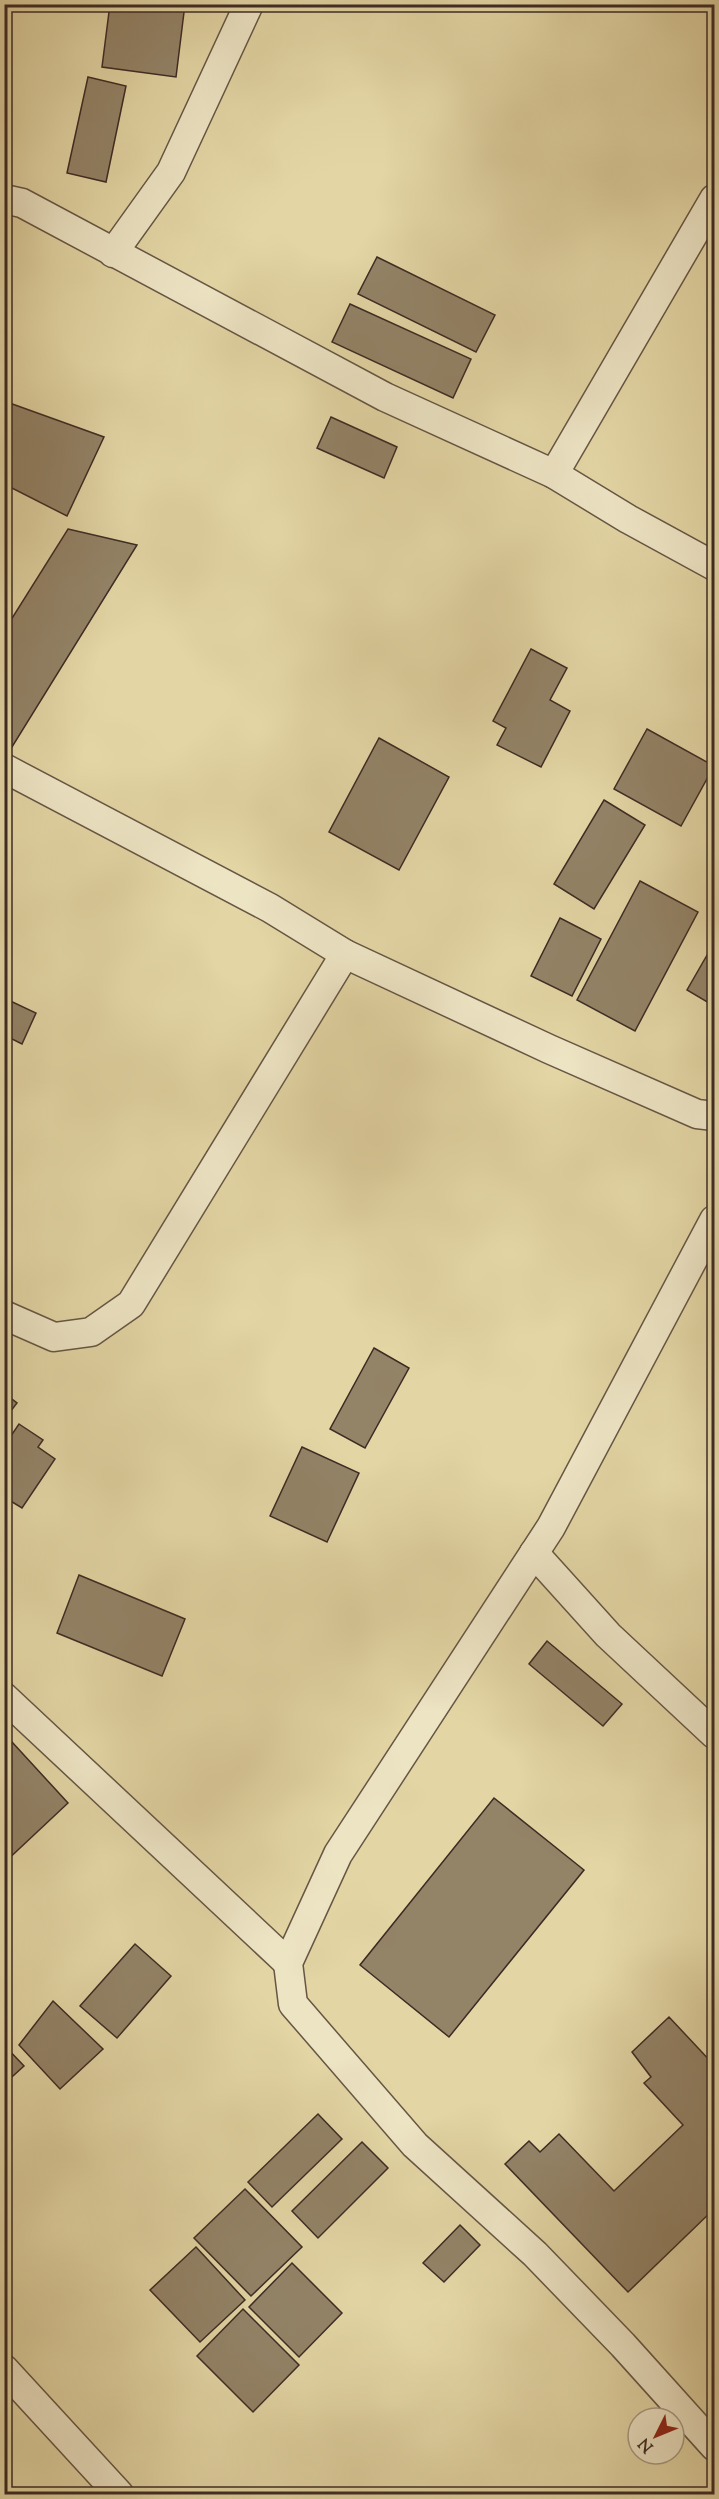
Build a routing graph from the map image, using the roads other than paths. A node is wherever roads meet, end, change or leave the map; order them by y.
1 (249, 4) edge
2 (4, 199) edge
3 (714, 199) edge
4 (114, 253) junction
5 (554, 474) junction
6 (714, 567) edge
7 (4, 768) edge
8 (345, 954) junction
9 (714, 1116) edge
10 (714, 1220) edge
11 (4, 1315) edge
12 (534, 1553) junction
13 (4, 1697) edge
14 (714, 1734) edge
15 (288, 1963) junction
16 (4, 2369) edge
17 (714, 2446) edge
18 (119, 2494) edge

1 - 4 street
2 - 4 street
3 - 5 street
4 - 5 street
5 - 6 street
7 - 8 street
8 - 9 street
8 - 11 street
10 - 12 street
12 - 14 street
12 - 15 street
13 - 15 street
15 - 17 street
16 - 18 street

